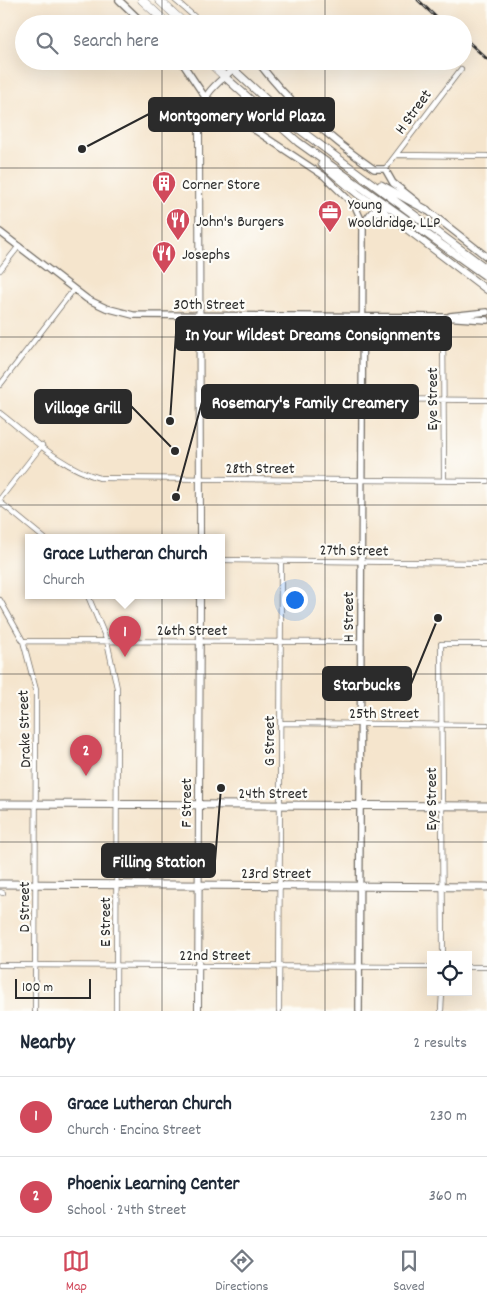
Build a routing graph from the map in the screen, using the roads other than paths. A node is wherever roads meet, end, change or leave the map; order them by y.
1 (119, 0) edge
2 (142, 0) edge
3 (159, 0) edge
4 (175, 0) edge
5 (135, 15) edge
6 (158, 15) edge
7 (175, 15) edge
8 (192, 15) edge
9 (187, 70) edge
10 (218, 70) edge
11 (232, 70) edge
12 (234, 70) edge
13 (265, 70) edge
14 (460, 70) edge
15 (225, 77) junction
16 (205, 97) junction
17 (298, 142) junction
18 (397, 155) junction
19 (487, 156) edge
20 (347, 164) junction
21 (385, 169) junction
22 (427, 210) junction
23 (384, 212) junction
24 (363, 224) junction
25 (0, 232) edge
26 (19, 246) junction
27 (487, 256) edge
28 (473, 263) junction
29 (487, 269) edge
30 (0, 270) edge
31 (487, 277) edge
32 (74, 289) junction
33 (487, 290) edge
34 (487, 312) edge
35 (199, 316) junction
36 (362, 317) junction
37 (443, 318) junction
38 (487, 320) edge
39 (0, 385) edge
40 (362, 399) junction
41 (444, 399) junction
42 (487, 400) edge
43 (0, 413) edge
44 (42, 446) junction
45 (200, 479) junction
46 (362, 480) junction
47 (444, 480) junction
48 (487, 480) edge
49 (0, 501) edge
50 (39, 534) edge
51 (200, 534) edge
52 (225, 560) edge
53 (281, 561) junction
54 (361, 561) junction
55 (487, 563) edge
56 (89, 599) edge
57 (200, 599) edge
58 (0, 600) edge
59 (23, 641) junction
60 (107, 641) junction
61 (199, 641) junction
62 (281, 642) junction
63 (361, 642) junction
64 (487, 644) edge
65 (280, 723) junction
66 (360, 724) junction
67 (442, 724) junction
68 (487, 725) edge
69 (0, 804) edge
70 (37, 804) junction
71 (118, 804) junction
72 (199, 806) junction
73 (280, 806) junction
74 (360, 806) junction
75 (443, 806) junction
76 (487, 806) edge
77 (0, 884) edge
78 (36, 886) junction
79 (117, 886) junction
80 (198, 886) junction
81 (280, 886) junction
82 (360, 886) junction
83 (443, 886) junction
84 (487, 886) edge
85 (443, 951) edge
86 (0, 965) edge
87 (35, 966) junction
88 (117, 966) junction
89 (198, 966) junction
90 (279, 966) junction
91 (359, 967) junction
92 (427, 967) edge
93 (472, 967) edge
94 (487, 967) edge
95 (442, 996) edge
96 (35, 1011) edge
97 (116, 1011) edge
98 (198, 1011) edge
99 (279, 1011) edge
100 (359, 1011) edge
101 (441, 1011) edge

1 - 5 street
2 - 6 highway
3 - 7 highway
4 - 8 street
9 - 16 street
10 - 15 highway
11 - 15 main road
12 - 20 main road
13 - 21 street
14 - 18 street, H Street
15 - 16 main road
15 - 17 main road
16 - 24 street
16 - 35 main road
17 - 23 main road
17 - 28 main road
18 - 19 street
18 - 21 street, H Street
20 - 22 main road
20 - 28 main road
21 - 22 street
22 - 27 main road
23 - 24 main road
23 - 33 main road
24 - 36 street, H Street
25 - 26 street, 30th Street
26 - 30 street
26 - 32 street, 30th Street
28 - 29 main road
28 - 31 main road
32 - 35 street, 30th Street
32 - 39 street
34 - 37 street, 30th Street
35 - 36 street, 30th Street
35 - 45 main road
36 - 37 street, 30th Street
36 - 40 street, H Street
37 - 38 street, 30th Street
37 - 41 street, Eye Street
40 - 41 street
40 - 46 street, H Street
41 - 42 street
41 - 47 street, Eye Street
43 - 44 street, 28th Street
44 - 45 street, 28th Street
44 - 49 street
45 - 46 street, 28th Street
45 - 51 main road
46 - 47 street, 28th Street
46 - 54 street, H Street
47 - 48 street, 28th Street
49 - 50 street
52 - 53 street, 27th Street
53 - 54 street, 27th Street
53 - 62 street, G Street
54 - 55 street, 27th Street
54 - 63 street, H Street
56 - 60 street, E Street
57 - 61 main road, F Street
58 - 59 street, Drake Street
59 - 60 street, 26th Street
59 - 70 street, Drake Street
60 - 61 street, 26th Street
60 - 71 street, E Street
61 - 62 street, 26th Street
61 - 72 main road, F Street
62 - 63 street, 26th Street
62 - 65 street, G Street
63 - 66 street, H Street
64 - 67 street, Eye Street
65 - 66 street, 25th Street
65 - 73 street, G Street
66 - 67 street, 25th Street
66 - 74 street, H Street
67 - 68 street, 25th Street
67 - 75 street, Eye Street
69 - 70 main road, 24th Street
70 - 71 main road, 24th Street
70 - 78 street, D Street
71 - 72 main road, 24th Street
71 - 79 street, E Street
72 - 73 main road, 24th Street
72 - 80 main road, F Street
73 - 74 main road, 24th Street
73 - 81 street, G Street
74 - 75 main road, 24th Street
74 - 82 street, H Street
75 - 76 main road, 24th Street
75 - 83 street, Eye Street
77 - 78 main road
78 - 79 main road, 23rd Street
78 - 87 street, D Street
79 - 80 main road, 23rd Street
79 - 88 street, E Street
80 - 81 main road, 23rd Street
80 - 89 main road, F Street
81 - 82 main road, 23rd Street
81 - 90 street, G Street
82 - 83 main road, 23rd Street
82 - 91 street, H Street
83 - 84 main road, 23rd Street
83 - 85 street, Eye Street
86 - 87 street, 22nd Street
87 - 88 street, 22nd Street
87 - 96 street, D Street
88 - 89 street, 22nd Street
88 - 97 street, E Street
89 - 90 street, 22nd Street
89 - 98 main road, F Street
90 - 91 street, 22nd Street
90 - 99 street, G Street
91 - 92 street, 22nd Street
91 - 100 street, H Street
93 - 94 street
95 - 101 street

